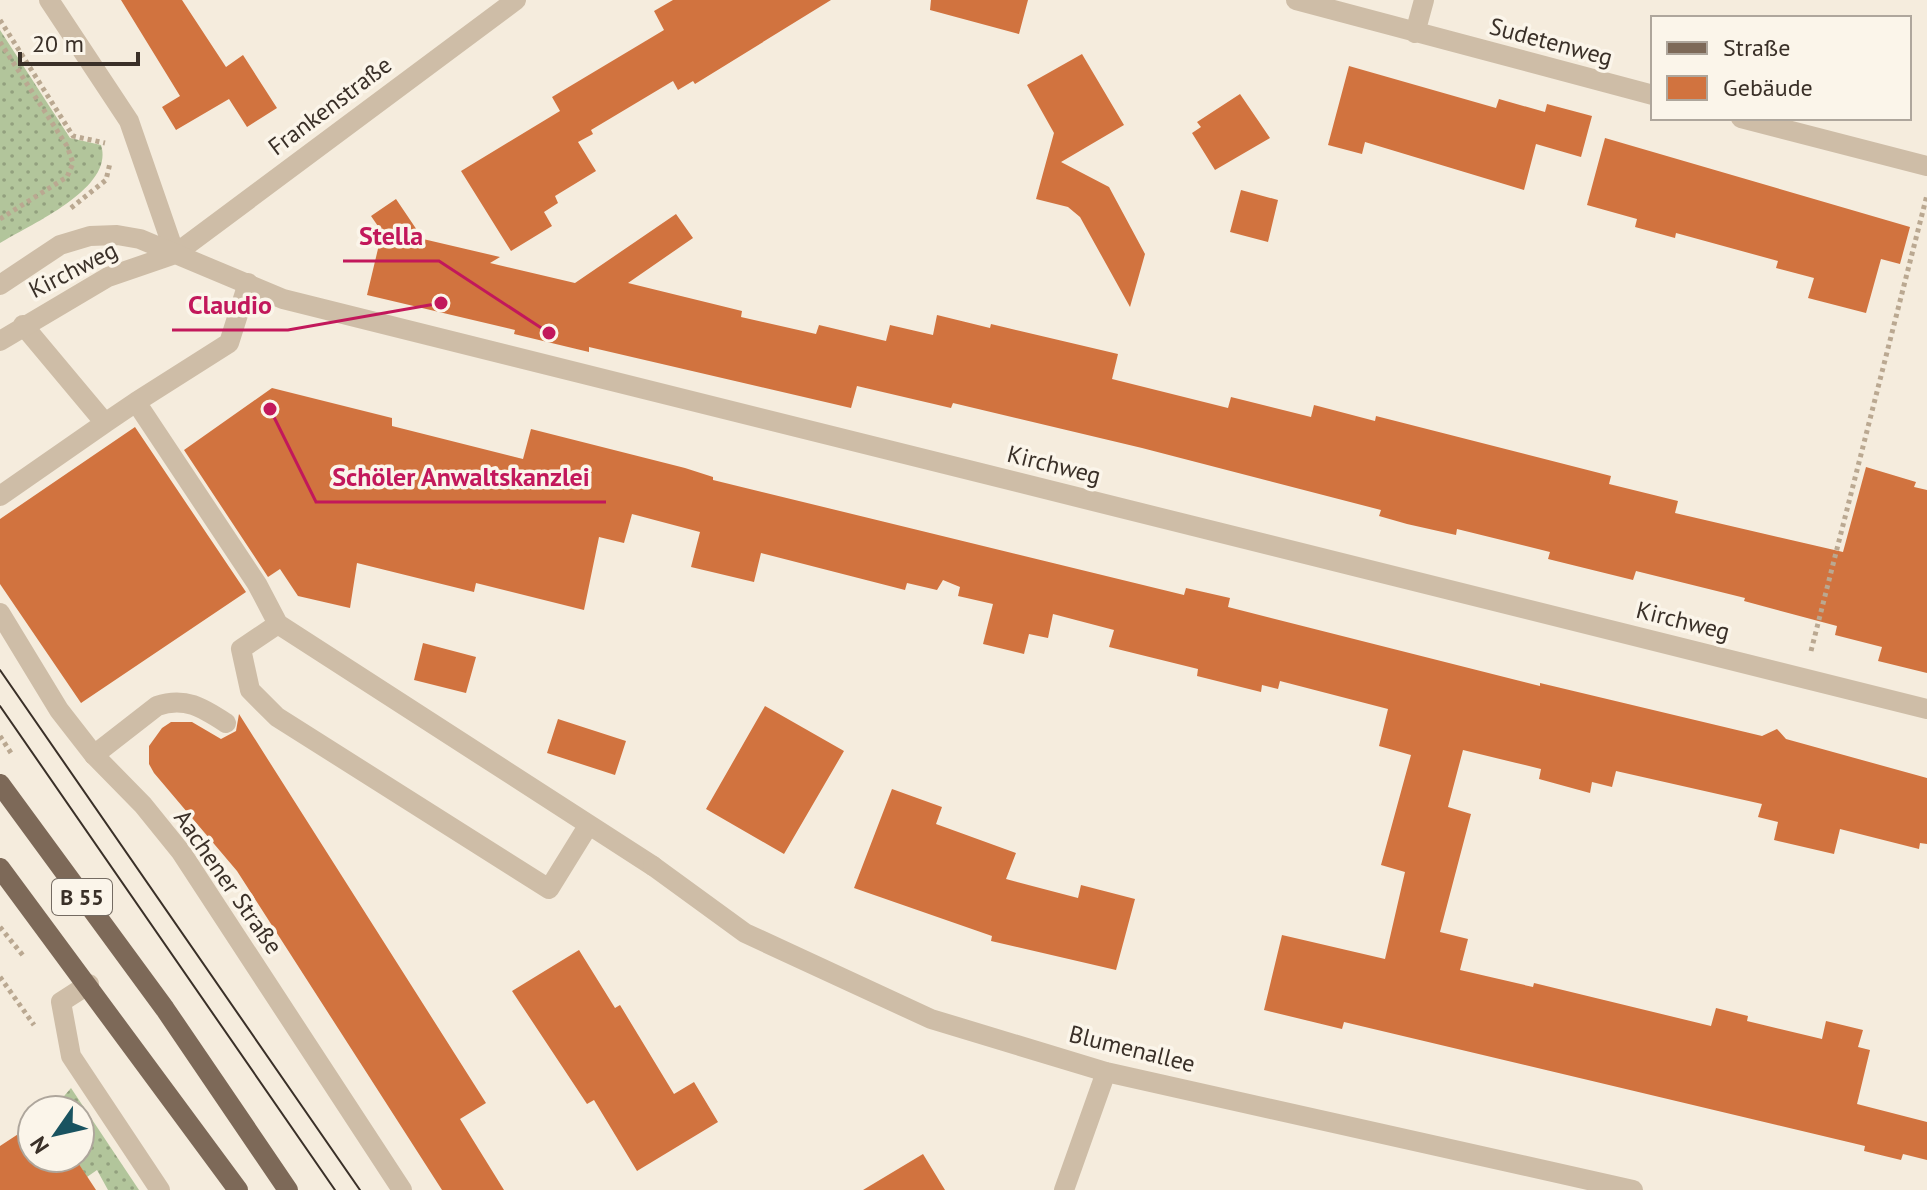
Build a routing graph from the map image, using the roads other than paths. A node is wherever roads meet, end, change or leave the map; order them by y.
1 (49, 0) edge
2 (516, 0) edge
3 (1296, 0) edge
4 (1424, 0) edge
5 (1415, 33) junction
6 (1651, 94) edge
7 (1749, 120) edge
8 (1927, 166) edge
9 (175, 254) junction
10 (248, 283) junction
11 (0, 285) edge
12 (23, 325) junction
13 (0, 341) edge
14 (136, 402) junction
15 (105, 423) junction
16 (0, 496) edge
17 (0, 613) edge
18 (278, 624) junction
19 (1927, 709) edge
20 (226, 723) dead end
21 (94, 755) junction
22 (0, 784) edge
23 (592, 828) junction
24 (0, 868) edge
25 (89, 984) junction
26 (1106, 1072) junction
27 (1562, 1182) edge
28 (160, 1190) edge
29 (238, 1190) edge
30 (288, 1190) edge
31 (402, 1190) edge
32 (1064, 1190) edge
33 (1633, 1190) edge

1 - 9 street
2 - 9 street, Frankenstraße
3 - 5 street, Sudetenweg
4 - 5 street
5 - 6 street, Sudetenweg
7 - 8 street
9 - 10 street, Kirchweg
9 - 11 street, Kirchweg
9 - 12 street, Kirchweg
10 - 14 street
10 - 19 street, Kirchweg
12 - 13 street, Kirchweg
12 - 15 street
14 - 15 street
14 - 18 street
15 - 16 street
17 - 21 street, Aachener Straße
18 - 23 street, Blumenallee
18 - 23 street
20 - 21 street
21 - 31 street, Aachener Straße
22 - 30 main road, B 55
23 - 26 street, Blumenallee
24 - 25 main road, B 55
25 - 28 street
25 - 29 main road, B 55
26 - 27 street, Blumenallee
26 - 32 street
27 - 33 street, Blumenallee

